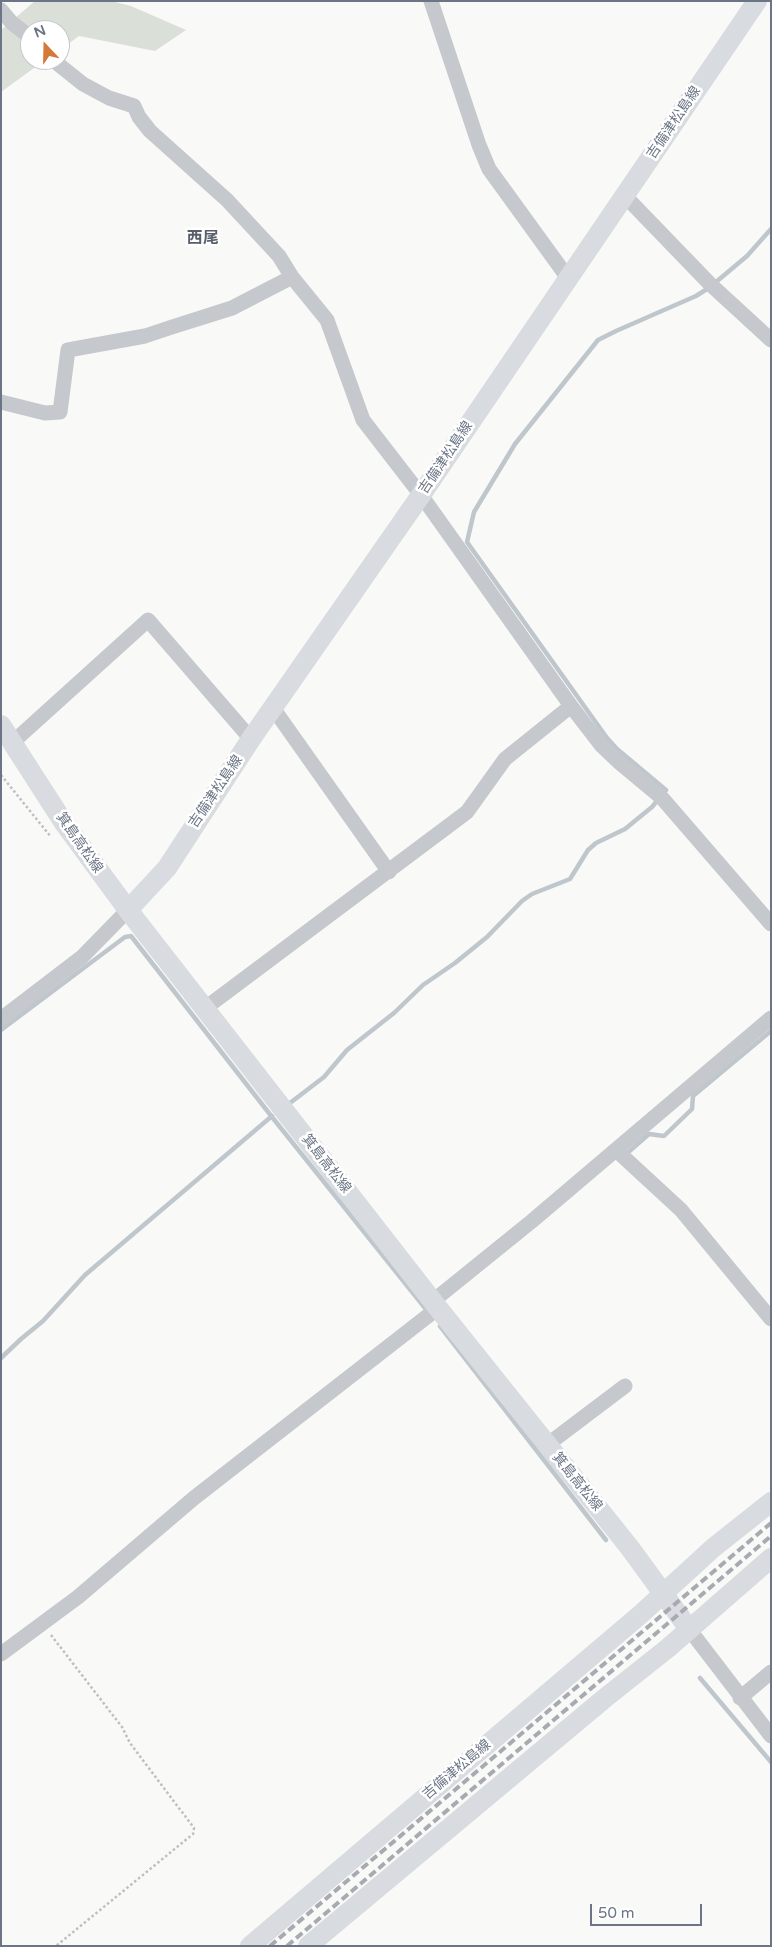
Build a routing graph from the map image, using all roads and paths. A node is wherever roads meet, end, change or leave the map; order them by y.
1 (431, 1) edge
2 (757, 1) edge
3 (1, 10) edge
4 (20, 29) edge
5 (66, 70) edge
6 (624, 195) junction
7 (292, 277) junction
8 (568, 278) junction
9 (771, 340) edge
10 (1, 402) edge
11 (421, 496) junction
12 (571, 706) junction
13 (273, 708) junction
14 (1, 725) edge
15 (251, 739) junction
16 (13, 742) junction
17 (388, 872) junction
18 (128, 910) junction
19 (771, 924) edge
20 (204, 1009) junction
21 (771, 1018) edge
22 (1, 1019) edge
23 (620, 1154) junction
24 (432, 1310) junction
25 (771, 1319) edge
26 (625, 1386) dead end
27 (548, 1445) junction
28 (771, 1502) edge
29 (771, 1558) edge
30 (663, 1594) junction
31 (42, 1624) junction
32 (689, 1629) junction
33 (1, 1654) edge
34 (771, 1672) edge
35 (740, 1698) junction
36 (771, 1736) edge
37 (56, 1946) edge
38 (250, 1946) edge
39 (308, 1946) edge

1 - 8 street
2 - 6 main road, 吉備津松島線
3 - 4 street
5 - 7 street
6 - 8 main road, 吉備津松島線
6 - 9 street
7 - 10 street
7 - 11 street
8 - 11 main road, 吉備津松島線
11 - 12 street
11 - 13 main road, 吉備津松島線
12 - 17 street
12 - 19 street
13 - 15 main road, 吉備津松島線
13 - 17 street
14 - 16 main road, 箕島高松線
15 - 16 street
15 - 18 main road, 吉備津松島線
16 - 18 main road, 箕島高松線
17 - 20 street
18 - 20 main road, 箕島高松線
18 - 22 street
20 - 24 main road, 箕島高松線
21 - 23 street
23 - 24 street
23 - 25 street
24 - 27 main road, 箕島高松線
24 - 31 street
26 - 27 street
27 - 30 main road, 箕島高松線
28 - 30 main road
29 - 32 main road
30 - 32 main road, 箕島高松線
30 - 38 main road, 吉備津松島線
31 - 33 street
31 - 37 path
32 - 35 street
32 - 39 main road
34 - 35 street
35 - 36 street

